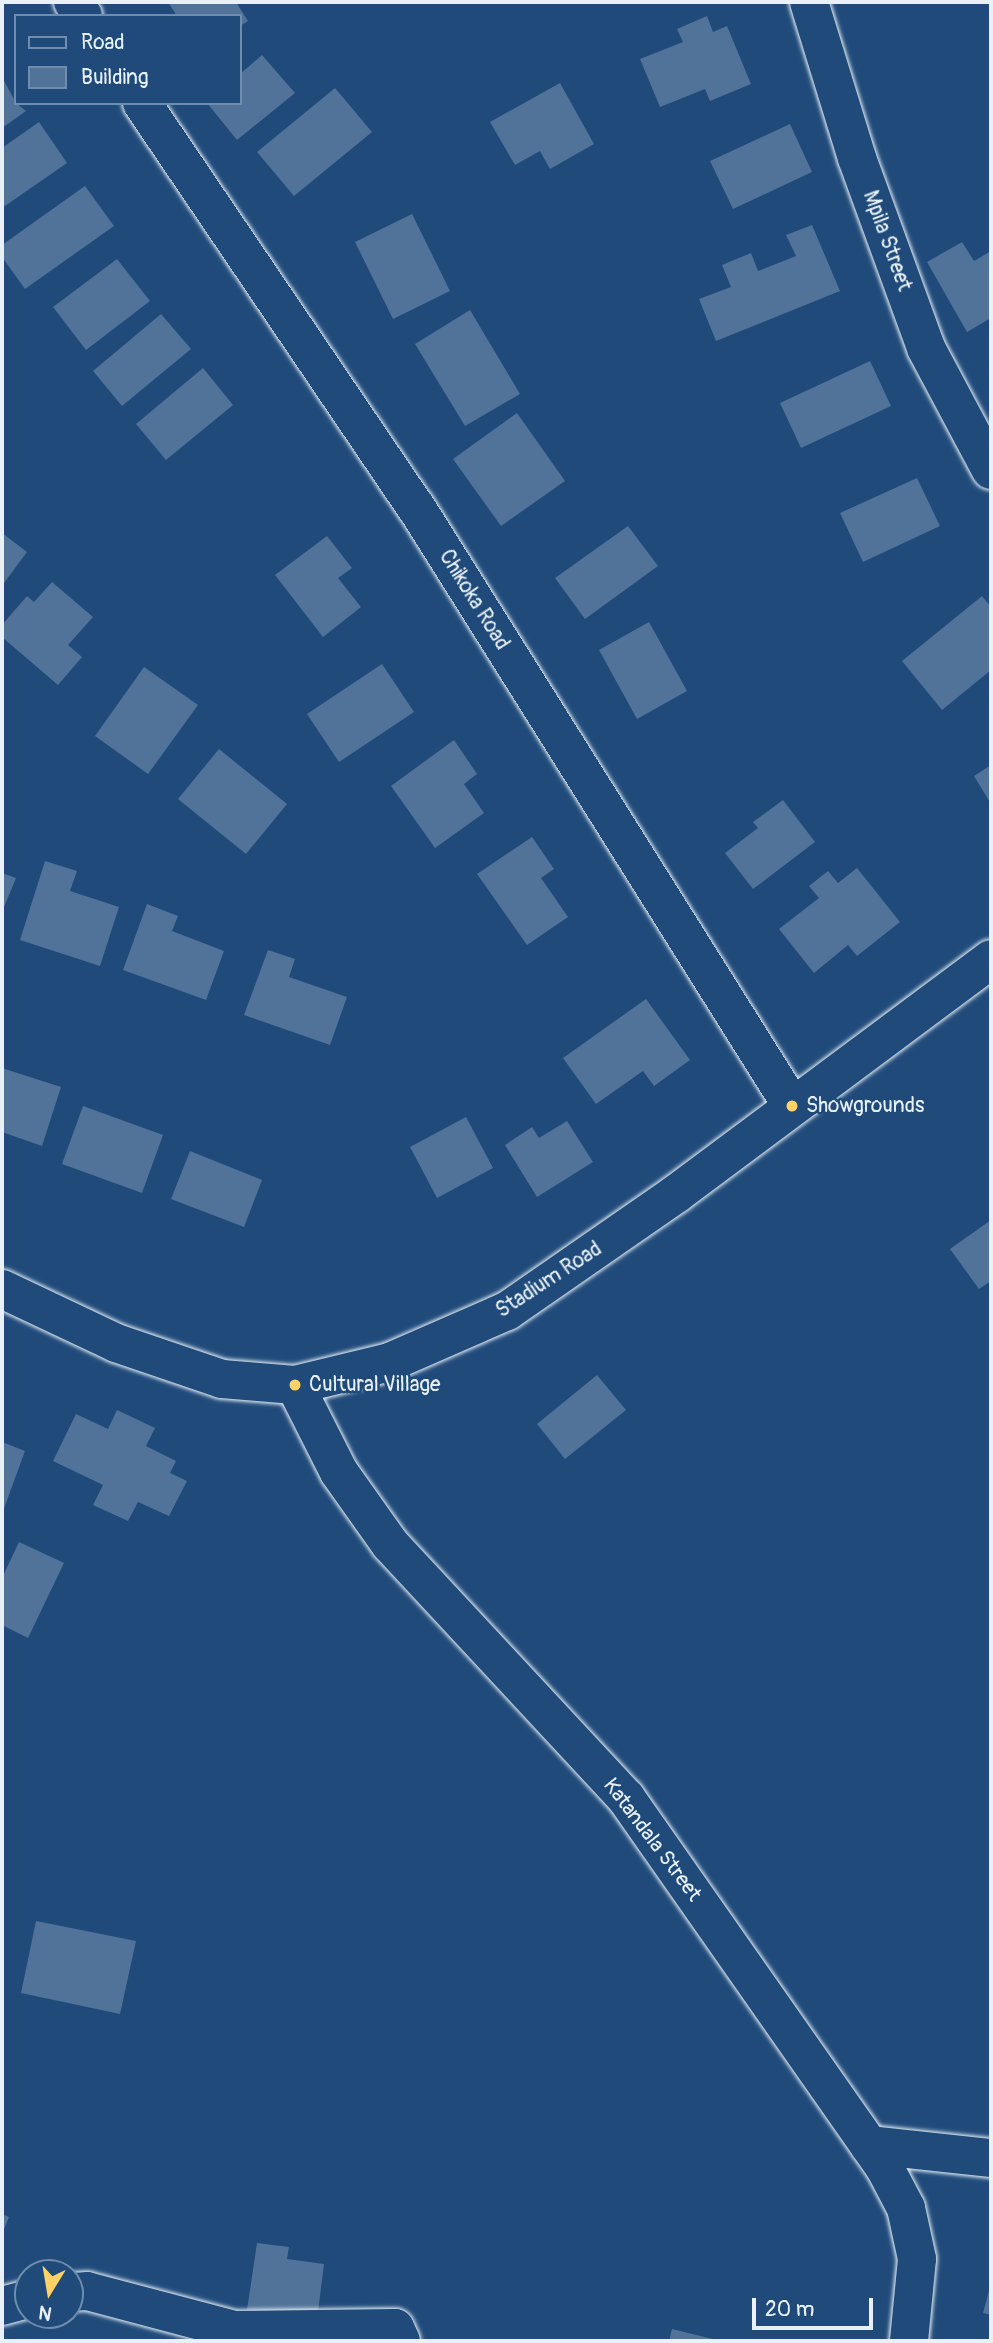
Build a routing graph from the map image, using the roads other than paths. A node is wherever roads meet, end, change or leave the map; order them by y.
1 (809, 2) edge
2 (143, 105) edge
3 (991, 470) edge
4 (991, 959) edge
5 (792, 1106) junction
6 (2, 1290) edge
7 (295, 1385) junction
8 (869, 2145) junction
9 (991, 2158) edge
10 (84, 2291) edge
11 (401, 2341) edge
12 (909, 2341) edge

1 - 3 street, Mpila Street
2 - 5 street, Chikoka Road
4 - 5 street, Stadium Road
5 - 7 street, Stadium Road
6 - 7 street, Stadium Road
7 - 8 street, Katandala Street
8 - 9 street
8 - 12 street, Katandala Street
10 - 11 street

